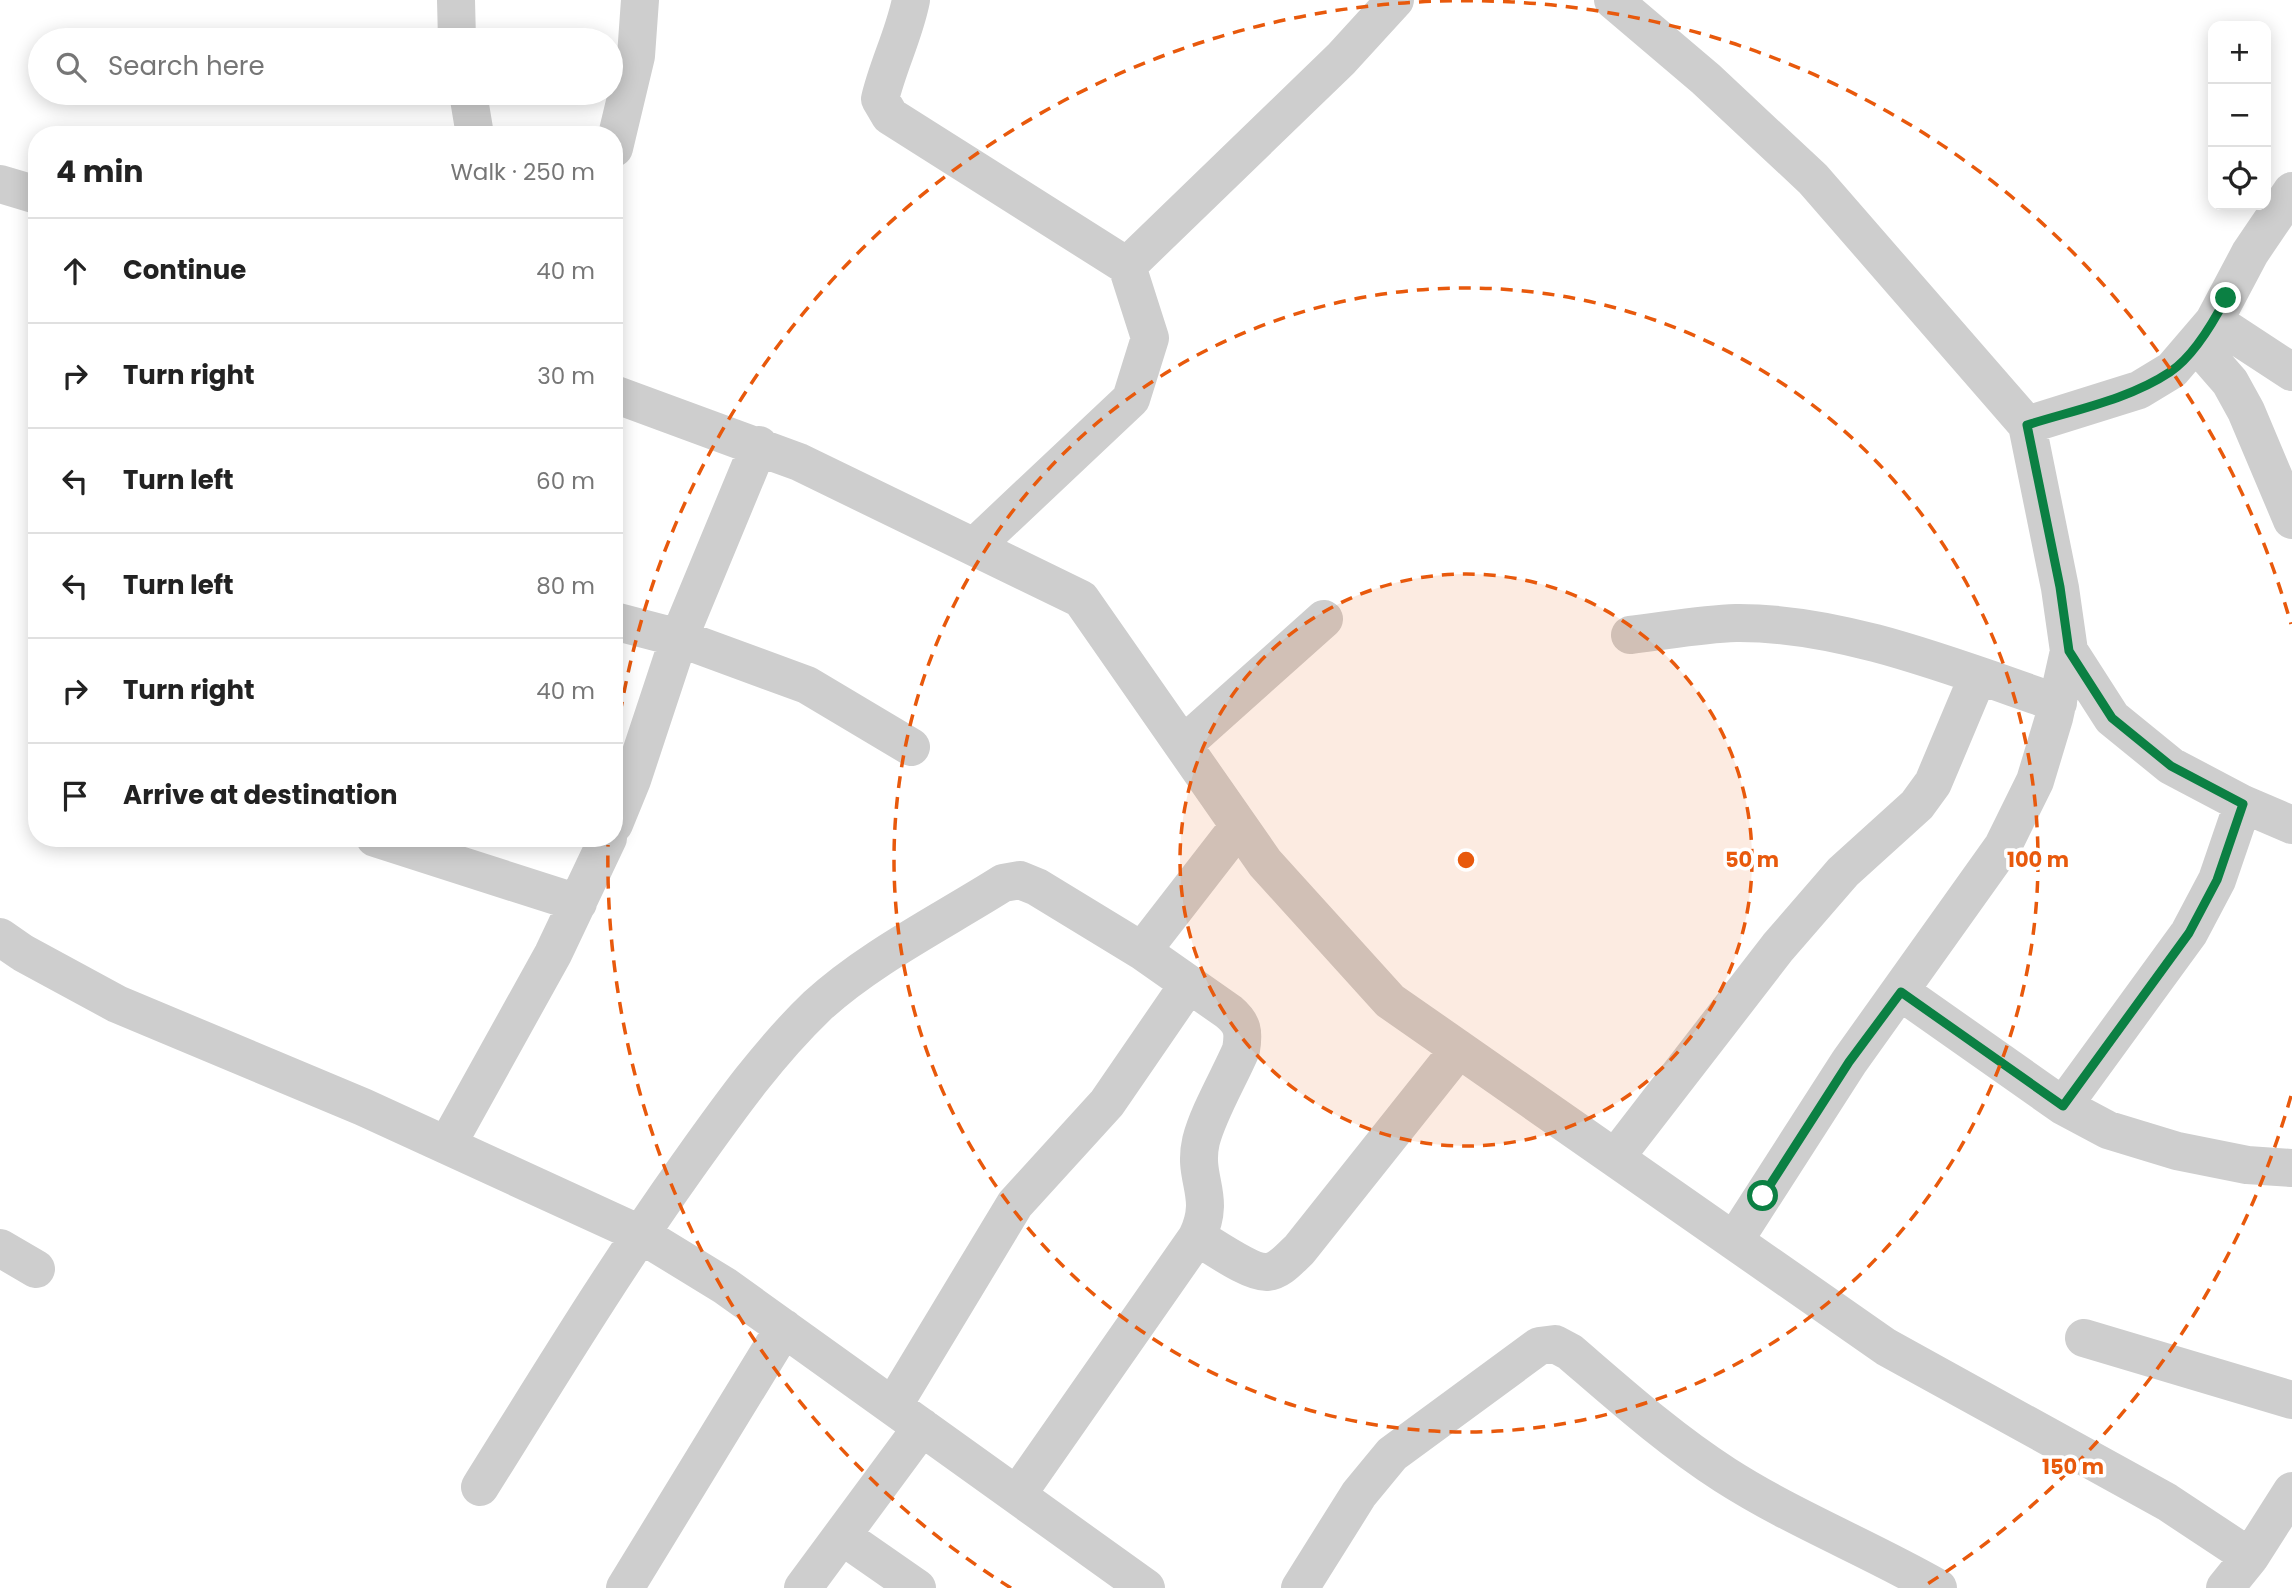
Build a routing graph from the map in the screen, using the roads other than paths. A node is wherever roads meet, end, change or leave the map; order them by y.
1 (456, 0) edge
2 (640, 0) edge
3 (911, 0) edge
4 (1395, 0) edge
5 (1613, 0) edge
6 (457, 28) edge
7 (470, 105) edge
8 (474, 126) edge
9 (619, 126) edge
10 (0, 184) edge
11 (2292, 191) edge
12 (28, 192) edge
13 (1127, 266) junction
14 (2205, 332) junction
15 (2292, 372) edge
16 (623, 397) edge
17 (2027, 425) junction
18 (759, 445) junction
19 (2292, 520) edge
20 (975, 546) junction
21 (1324, 619) dead end
22 (623, 623) edge
23 (1630, 635) dead end
24 (679, 638) junction
25 (2069, 651) junction
26 (1978, 676) junction
27 (2058, 703) junction
28 (1183, 745) junction
29 (911, 747) dead end
30 (623, 802) edge
31 (2243, 804) junction
32 (2292, 825) edge
33 (1239, 826) junction
34 (403, 847) edge
35 (604, 847) edge
36 (578, 903) junction
37 (0, 937) edge
38 (1142, 951) junction
39 (1188, 985) junction
40 (1901, 992) junction
41 (1459, 1049) junction
42 (2063, 1106) junction
43 (447, 1145) junction
44 (1615, 1158) junction
45 (2292, 1168) edge
46 (640, 1234) junction
47 (1197, 1237) junction
48 (1734, 1241) junction
49 (0, 1248) edge
50 (36, 1269) dead end
51 (784, 1328) junction
52 (2084, 1338) dead end
53 (2292, 1400) edge
54 (907, 1416) junction
55 (480, 1487) dead end
56 (2292, 1491) edge
57 (1017, 1495) junction
58 (842, 1536) junction
59 (2250, 1557) junction
60 (625, 1588) edge
61 (803, 1588) edge
62 (917, 1588) edge
63 (1146, 1588) edge
64 (1300, 1588) edge
65 (1937, 1588) edge
66 (2225, 1588) edge

1 - 6 street
2 - 9 street
3 - 13 street
4 - 13 street
5 - 17 street
7 - 8 street
10 - 12 street
11 - 14 street
13 - 20 street
14 - 15 street
14 - 17 street
14 - 19 street
16 - 18 street
17 - 25 street
18 - 20 street
18 - 24 street
20 - 28 street
21 - 28 street
22 - 24 street
23 - 26 street
24 - 29 street
24 - 30 street
25 - 27 street
25 - 31 street
26 - 27 street
26 - 44 street
27 - 40 street
28 - 33 street
31 - 32 street
31 - 42 street
33 - 38 street
33 - 41 street
34 - 36 street
35 - 36 street
36 - 43 street
37 - 43 street
38 - 39 street
38 - 46 street
39 - 47 street
39 - 54 street
40 - 42 street
40 - 48 street
41 - 44 street
41 - 47 street
42 - 45 street
43 - 46 street
44 - 48 street
46 - 51 street
46 - 55 street
47 - 57 street
48 - 59 street
49 - 50 street
51 - 54 street
51 - 60 street
52 - 53 street
54 - 57 street
54 - 58 street
56 - 59 street
57 - 63 street
58 - 61 street
58 - 62 street
59 - 66 street
64 - 65 street

